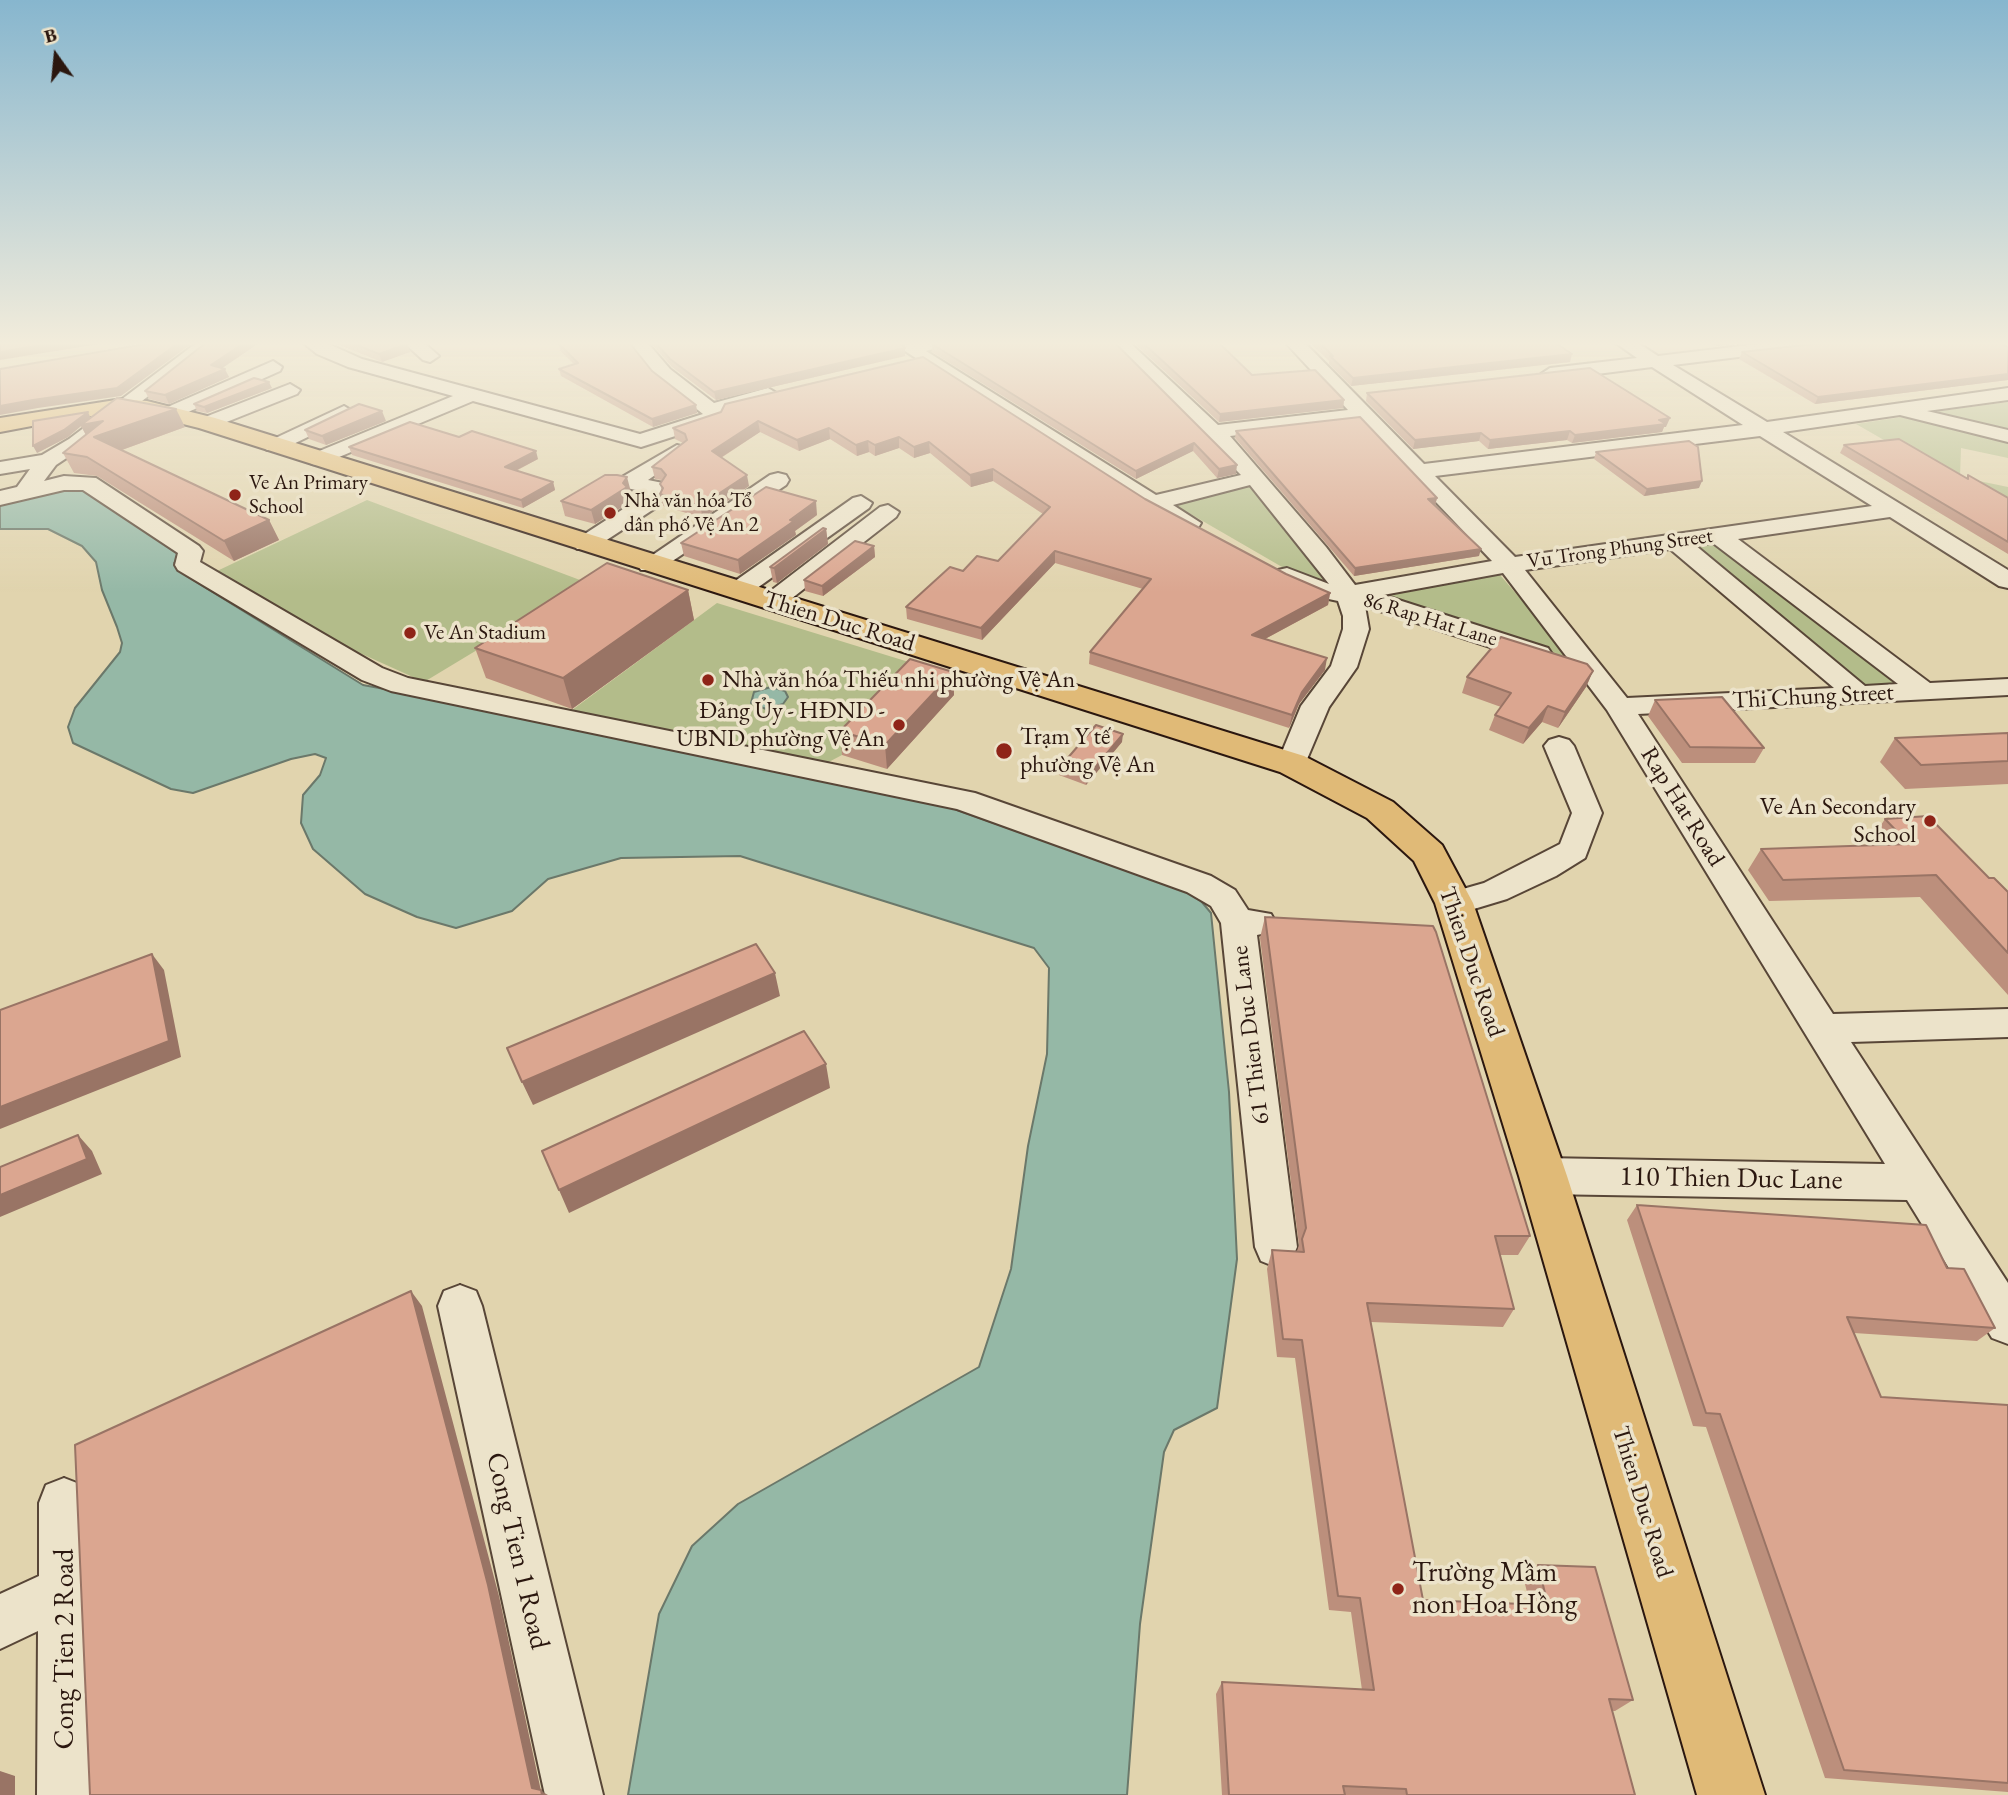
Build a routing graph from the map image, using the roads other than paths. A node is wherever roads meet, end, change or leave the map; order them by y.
1 (99, 425) edge
2 (209, 425) edge
3 (318, 425) edge
4 (402, 425) edge
5 (586, 425) edge
6 (691, 425) edge
7 (1030, 425) edge
8 (1206, 425) edge
9 (1248, 425) edge
10 (1381, 425) edge
11 (1756, 425) edge
12 (1790, 425) edge
13 (1954, 425) edge
14 (1763, 429) junction
15 (1214, 432) junction
16 (2008, 436) edge
17 (274, 446) junction
18 (677, 451) edge
19 (48, 460) junction
20 (320, 460) junction
21 (0, 468) edge
22 (1420, 471) junction
23 (1255, 478) junction
24 (779, 480) dead end
25 (13, 495) edge
26 (860, 503) dead end
27 (1153, 503) junction
28 (1894, 510) junction
29 (888, 512) dead end
30 (1212, 535) edge
31 (1718, 535) junction
32 (1675, 541) junction
33 (585, 544) junction
34 (650, 565) junction
35 (1509, 565) junction
36 (1271, 566) edge
37 (2008, 581) edge
38 (755, 596) junction
39 (1349, 596) junction
40 (1591, 671) junction
41 (2008, 687) edge
42 (1924, 691) junction
43 (1858, 694) junction
44 (1619, 707) junction
45 (1559, 746) dead end
46 (1292, 764) junction
47 (1238, 922) junction
48 (1451, 923) junction
49 (1294, 926) edge
50 (2008, 1023) edge
51 (1822, 1029) junction
52 (1543, 1176) junction
53 (1919, 1182) junction
54 (1276, 1247) edge
55 (460, 1306) dead end
56 (2008, 1323) edge
57 (64, 1503) dead end
58 (64, 1591) junction
59 (0, 1622) edge
60 (66, 1795) edge
61 (575, 1795) edge
62 (1731, 1795) edge

1 - 19 street
2 - 17 main road, Thien Duc Road
3 - 17 street
4 - 20 street
5 - 6 street
7 - 27 street
8 - 15 street
9 - 15 street
10 - 22 street, Rap Hat Road
11 - 14 street
12 - 14 street
13 - 16 street
14 - 22 street
14 - 28 street
15 - 23 street
17 - 20 main road, Thien Duc Road
18 - 33 street
19 - 21 street
19 - 25 street
20 - 33 main road, Thien Duc Road
22 - 35 street, Rap Hat Road
23 - 27 street
23 - 39 street
24 - 34 street
25 - 47 street
26 - 38 street
27 - 30 street
28 - 31 street, Vu Trong Phung Street
28 - 37 street
29 - 38 street
31 - 32 street, Vu Trong Phung Street
31 - 42 street
32 - 35 street, Vu Trong Phung Street
32 - 43 street
33 - 34 main road, Thien Duc Road
34 - 38 main road, Thien Duc Road
35 - 39 street, Vu Trong Phung Street
35 - 40 street, Rap Hat Road
36 - 39 street, 86 Rap Hat Lane
38 - 46 main road, Thien Duc Road
39 - 40 street, 86 Rap Hat Lane
39 - 46 street
40 - 44 street, Rap Hat Road
41 - 42 street, Thi Chung Street
42 - 43 street, Thi Chung Street
43 - 44 street, Thi Chung Street
44 - 51 street, Rap Hat Road
45 - 48 street
46 - 48 main road, Thien Duc Road
47 - 49 street, 61 Thien Duc Lane
47 - 54 street, 61 Thien Duc Lane
48 - 52 main road, Thien Duc Road
50 - 51 street
51 - 53 street, Rap Hat Road
52 - 53 street, 110 Thien Duc Lane
52 - 62 main road, Thien Duc Road
53 - 56 street, Rap Hat Road
55 - 61 street, Cong Tien 1 Road
57 - 58 street, Cong Tien 2 Road
58 - 59 street
58 - 60 street, Cong Tien 2 Road

